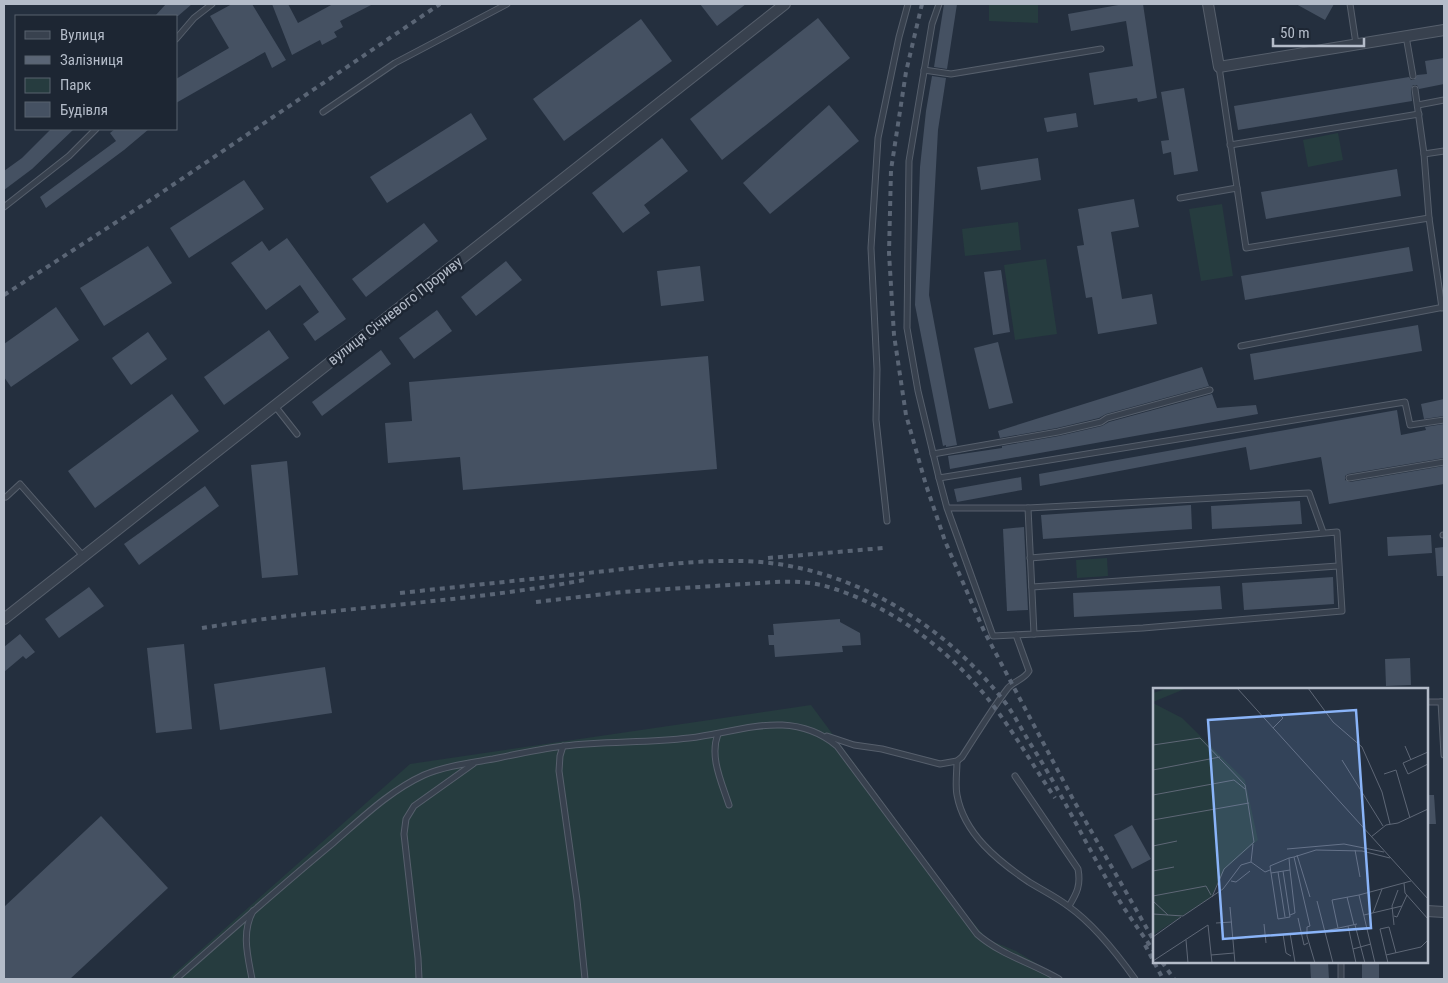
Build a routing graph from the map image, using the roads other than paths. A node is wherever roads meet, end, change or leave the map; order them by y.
1 (212, 4) edge
2 (507, 4) edge
3 (785, 4) edge
4 (908, 4) edge
5 (939, 4) edge
6 (1208, 4) edge
7 (1350, 4) edge
8 (1444, 30) edge
9 (1406, 36) junction
10 (178, 37) edge
11 (1356, 44) junction
12 (1101, 49) dead end
13 (1219, 67) junction
14 (924, 70) junction
15 (1413, 76) dead end
16 (1416, 90) dead end
17 (1444, 100) edge
18 (1418, 105) junction
19 (322, 112) dead end
20 (1419, 114) junction
21 (95, 130) edge
22 (1230, 145) junction
23 (1444, 151) edge
24 (1424, 154) junction
25 (1236, 188) junction
26 (1180, 198) dead end
27 (4, 207) edge
28 (1429, 218) junction
29 (1443, 307) edge
30 (1240, 346) dead end
31 (1210, 390) dead end
32 (274, 406) junction
33 (1444, 420) edge
34 (297, 434) dead end
35 (933, 454) junction
36 (1444, 462) edge
37 (938, 478) junction
38 (1349, 478) dead end
39 (6, 498) dead end
40 (947, 508) junction
41 (1028, 508) junction
42 (887, 520) dead end
43 (1323, 532) junction
44 (83, 556) junction
45 (1030, 558) junction
46 (1338, 566) junction
47 (1032, 587) junction
48 (4, 619) edge
49 (1034, 634) junction
50 (1016, 635) junction
51 (1428, 702) edge
52 (1443, 702) edge
53 (718, 734) junction
54 (824, 736) junction
55 (563, 746) junction
56 (1444, 755) edge
57 (957, 761) junction
58 (476, 762) junction
59 (1015, 776) dead end
60 (729, 805) dead end
61 (1069, 906) junction
62 (254, 909) junction
63 (1428, 911) edge
64 (1444, 912) edge
65 (1341, 963) edge
66 (176, 979) edge
67 (252, 979) edge
68 (419, 979) edge
69 (584, 979) edge
70 (1059, 979) edge
71 (1136, 979) edge
72 (1341, 979) edge

1 - 10 lane
2 - 19 lane
3 - 32 street, вулиця Січневого Прориву
4 - 42 lane
5 - 14 lane
6 - 13 street
7 - 11 lane
8 - 9 street
9 - 11 street
9 - 15 lane
11 - 13 street
12 - 14 lane
13 - 22 lane
14 - 35 lane
16 - 18 lane
17 - 18 lane
18 - 20 lane
20 - 22 lane
20 - 24 lane
21 - 27 lane
22 - 25 lane
23 - 24 lane
24 - 28 lane
25 - 26 lane
25 - 28 lane
28 - 29 lane
29 - 30 lane
31 - 35 lane
32 - 34 lane
32 - 44 street, вулиця Січневого Прориву
33 - 37 lane
35 - 37 lane
36 - 38 lane
37 - 40 lane
39 - 44 lane
40 - 41 lane
40 - 50 lane
41 - 43 lane
41 - 45 lane
43 - 45 lane
43 - 46 lane
44 - 48 street, вулиця Січневого Прориву
45 - 47 lane
46 - 47 lane
46 - 49 lane
47 - 49 lane
49 - 50 lane
50 - 57 lane
51 - 52 lane
52 - 56 lane
53 - 54 lane
53 - 55 lane
53 - 60 lane
54 - 57 lane
54 - 70 lane
55 - 58 lane
55 - 69 lane
57 - 61 lane
58 - 62 lane
58 - 68 lane
59 - 61 lane
61 - 71 lane
62 - 66 lane
62 - 67 lane
63 - 64 street
65 - 72 lane

